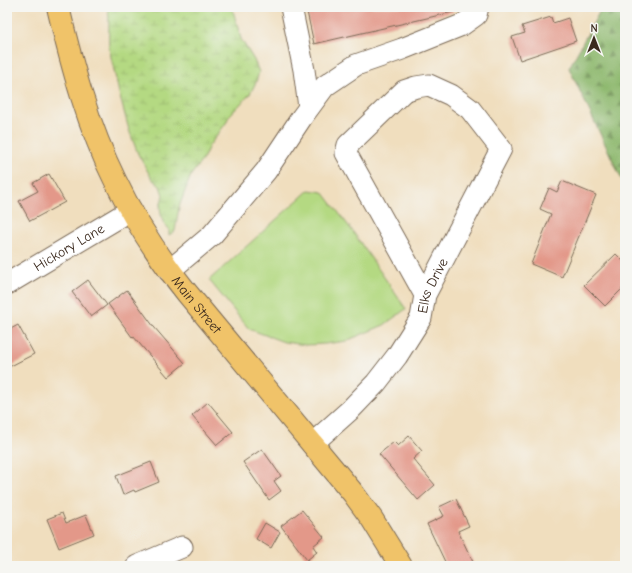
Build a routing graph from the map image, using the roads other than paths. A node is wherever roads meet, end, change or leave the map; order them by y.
1 (58, 7) edge
2 (291, 7) edge
3 (476, 10) edge
4 (309, 107) junction
5 (131, 210) junction
6 (169, 271) junction
7 (7, 284) edge
8 (424, 295) junction
9 (312, 444) junction
10 (182, 547) dead end
11 (137, 566) edge
12 (402, 566) edge

1 - 5 main road, Main Street
2 - 4 street
3 - 4 street
4 - 6 street
5 - 6 main road, Main Street
5 - 7 street, Hickory Lane
6 - 9 main road, Main Street
8 - 8 street, Elks Drive
8 - 9 street, Elks Drive
9 - 12 main road, Main Street
10 - 11 street

